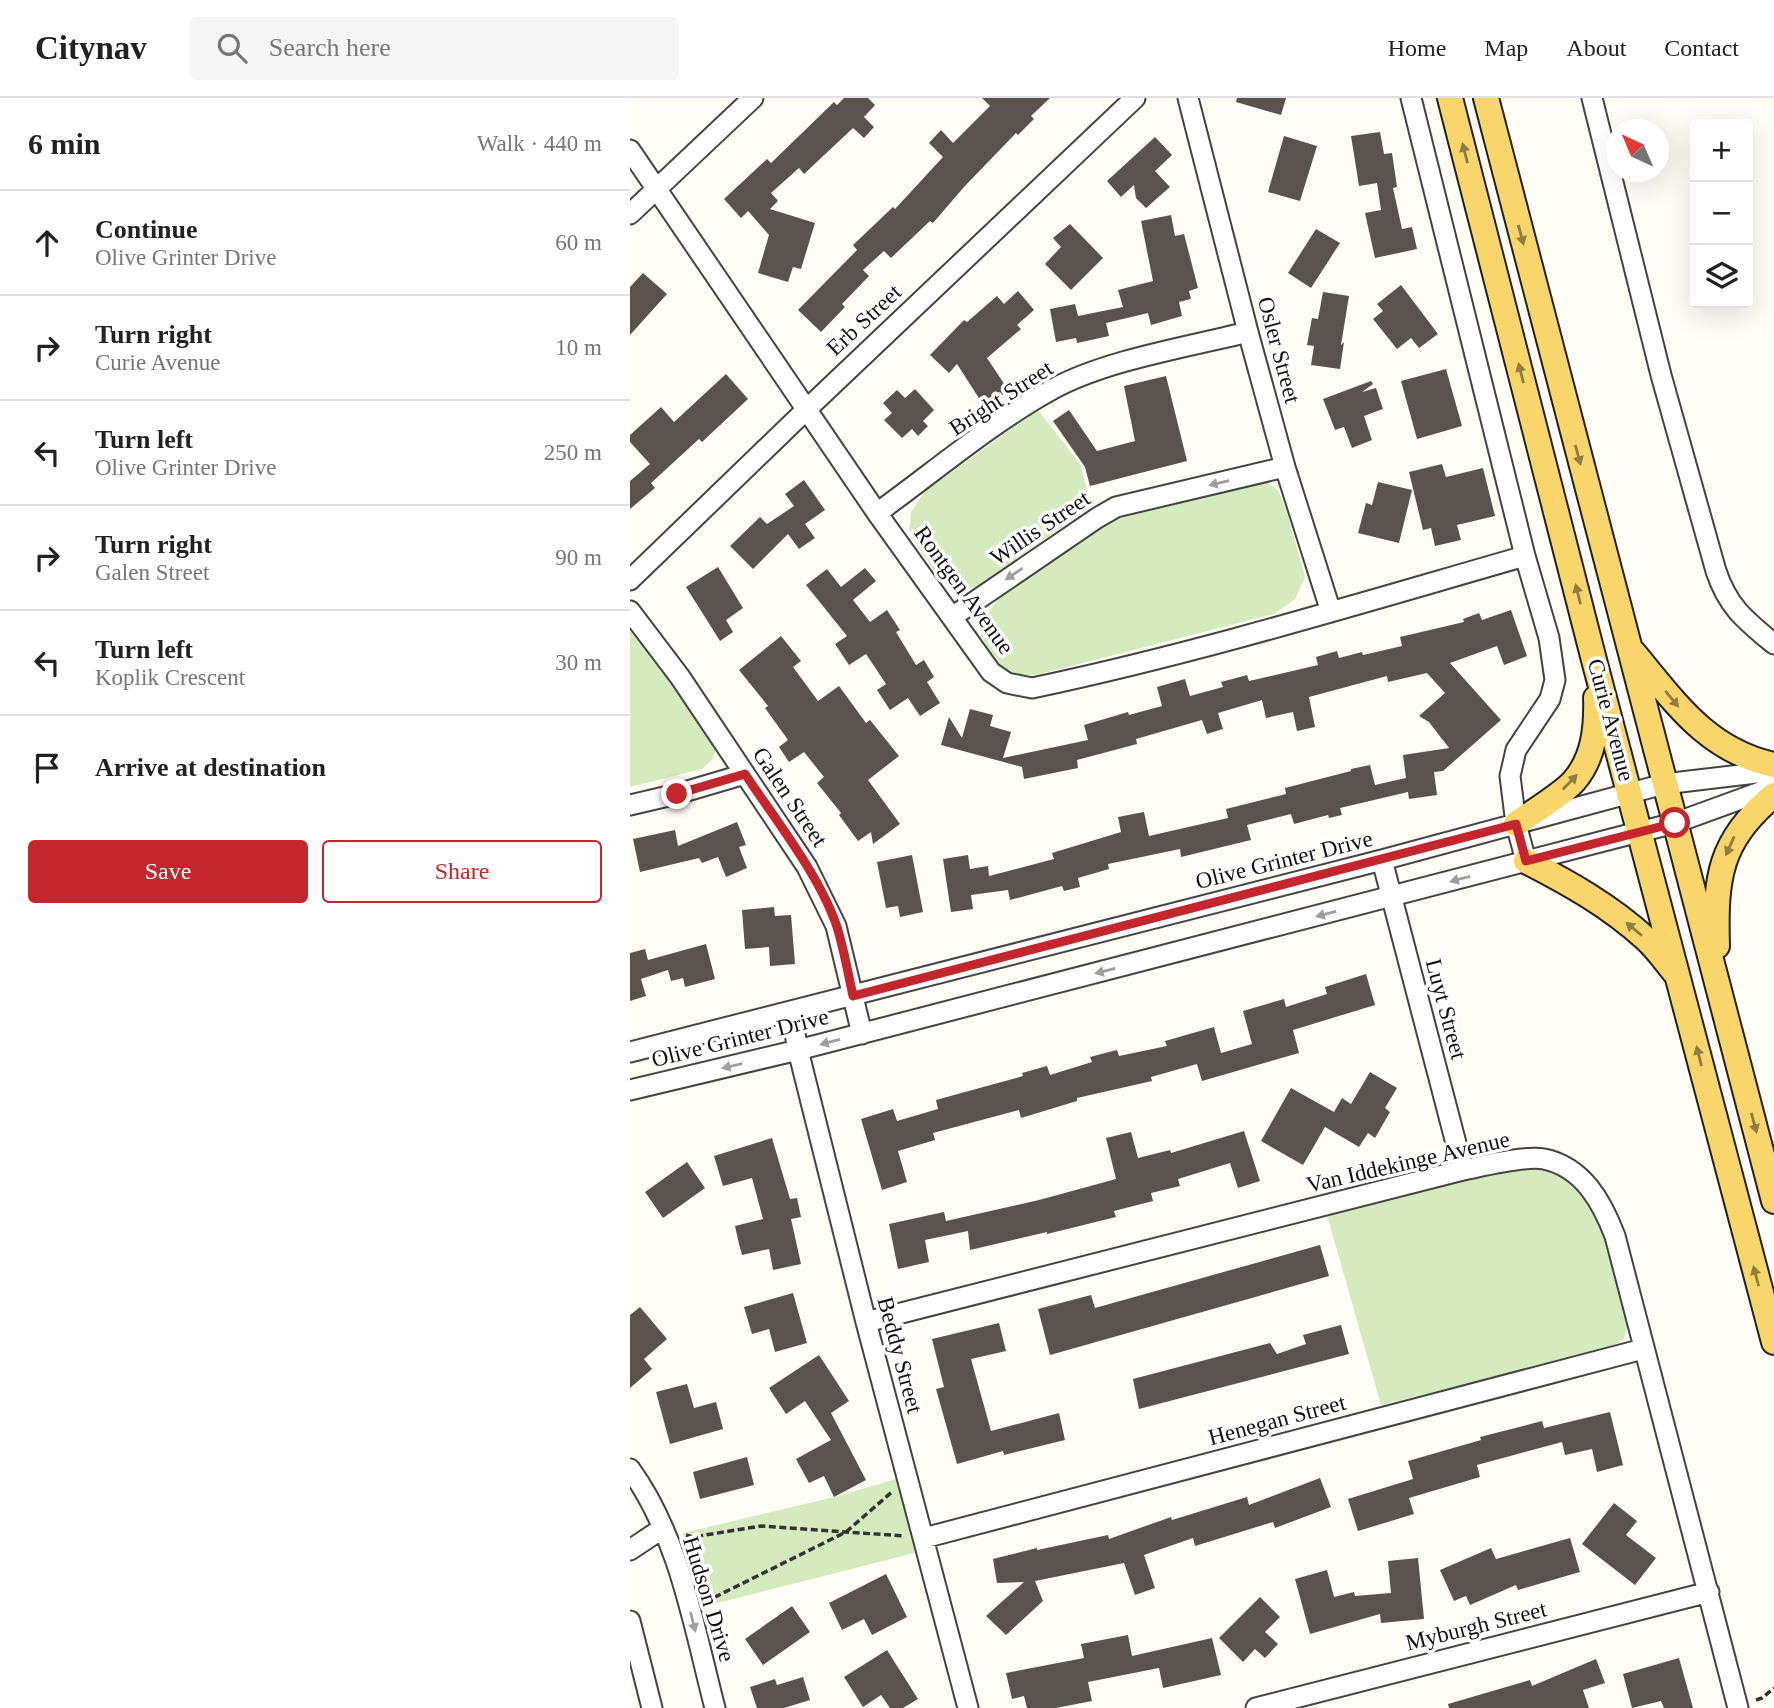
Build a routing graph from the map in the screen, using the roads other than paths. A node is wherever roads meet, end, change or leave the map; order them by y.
1 (753, 98) edge
2 (1135, 98) edge
3 (1188, 98) edge
4 (1411, 98) edge
5 (1450, 98) edge
6 (1486, 98) edge
7 (1592, 98) edge
8 (630, 149) edge
9 (657, 188) junction
10 (630, 214) edge
11 (1248, 332) junction
12 (807, 409) junction
13 (1285, 467) junction
14 (877, 513) junction
15 (1524, 556) junction
16 (630, 580) edge
17 (630, 611) edge
18 (1331, 612) junction
19 (952, 617) junction
20 (1774, 644) edge
21 (1628, 646) junction
22 (1594, 660) junction
23 (1774, 765) edge
24 (1774, 771) edge
25 (745, 774) junction
26 (1664, 784) junction
27 (1774, 788) edge
28 (1630, 793) junction
29 (1774, 794) edge
30 (630, 805) edge
31 (1675, 823) junction
32 (1516, 824) junction
33 (1641, 832) junction
34 (1382, 860) junction
35 (1526, 861) junction
36 (1392, 897) junction
37 (1679, 979) junction
38 (1718, 987) junction
39 (853, 996) junction
40 (791, 1012) junction
41 (862, 1034) junction
42 (798, 1050) junction
43 (630, 1052) edge
44 (630, 1090) edge
45 (1463, 1170) junction
46 (1774, 1201) edge
47 (866, 1322) junction
48 (1774, 1342) edge
49 (1643, 1349) junction
50 (630, 1469) edge
51 (663, 1528) junction
52 (924, 1538) junction
53 (630, 1550) edge
54 (1709, 1592) junction
55 (630, 1621) edge
56 (652, 1708) edge
57 (715, 1708) edge
58 (968, 1708) edge
59 (1256, 1708) edge
60 (1738, 1708) edge

1 - 9 street
2 - 12 street, Erb Street
3 - 11 street, Osler Street
4 - 15 street, Curie Avenue
22 -> 5 main road, Curie Avenue
6 -> 21 main road, Curie Avenue
7 - 20 street
8 - 9 street, Rontgen Avenue
9 - 10 street
9 - 12 street, Rontgen Avenue
11 - 13 street, Osler Street
11 - 14 street, Bright Street
12 - 14 street, Rontgen Avenue
12 - 16 street, Erb Street
13 - 18 street, Osler Street
13 -> 19 street, Willis Street
14 - 19 street, Rontgen Avenue
15 - 18 street, Rontgen Avenue
15 - 32 street, Curie Avenue
17 - 25 street, Galen Street
18 - 19 street, Rontgen Avenue
21 -> 23 main road
21 - 26 main road, Curie Avenue
22 - 28 main road, Curie Avenue
32 -> 22 main road
24 - 26 street, Olive Grinter Drive
25 - 30 street
25 - 39 street, Galen Street
26 - 28 street, Olive Grinter Drive
26 - 31 main road, Curie Avenue
27 - 31 street, Olive Grinter Drive
28 - 32 street, Olive Grinter Drive
28 - 33 main road, Curie Avenue
29 -> 38 main road
31 - 33 street, Olive Grinter Drive
31 - 38 main road, Curie Avenue
32 - 34 street, Olive Grinter Drive
32 - 35 street, Curie Avenue
33 - 35 street, Olive Grinter Drive
33 - 37 main road, Curie Avenue
34 - 36 street, Luyt Street
34 - 39 street, Olive Grinter Drive
35 -> 36 street, Olive Grinter Drive
37 -> 35 main road
36 -> 41 street, Olive Grinter Drive
36 - 45 street, Luyt Street
48 -> 37 main road, Curie Avenue
38 -> 46 main road, Curie Avenue
39 - 40 street, Olive Grinter Drive
39 - 41 street, Galen Street
40 - 42 street, Beddy Street
40 - 43 street, Olive Grinter Drive
41 -> 42 street, Olive Grinter Drive
42 -> 44 street, Olive Grinter Drive
42 - 47 street, Beddy Street
45 - 47 street, Van Iddekinge Avenue
45 - 49 street, Van Iddekinge Avenue
47 - 52 street, Beddy Street
49 - 52 street, Henegan Street
49 - 54 street, Van Iddekinge Avenue
50 - 51 street, Hudson Drive
51 - 53 street
51 -> 57 street, Hudson Drive
52 - 58 street, Beddy Street
54 - 59 street, Myburgh Street
54 - 60 street, Van Iddekinge Avenue
55 - 56 street

